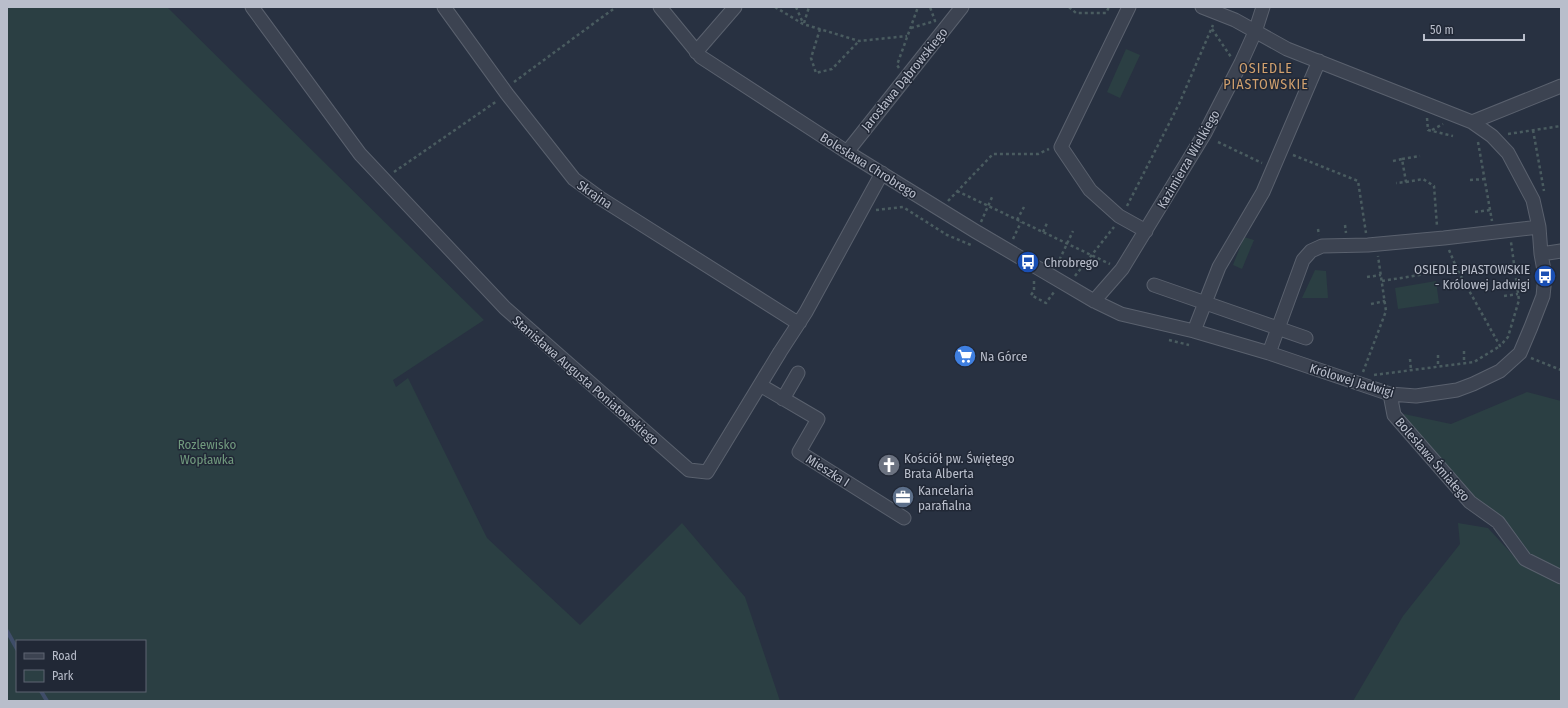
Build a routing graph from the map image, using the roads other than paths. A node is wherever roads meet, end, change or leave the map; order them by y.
1 (252, 7) edge
2 (444, 7) edge
3 (660, 7) edge
4 (735, 7) edge
5 (962, 7) edge
6 (1129, 7) edge
7 (1202, 7) edge
8 (1263, 7) edge
9 (1255, 32) junction
10 (696, 52) junction
11 (1319, 61) junction
12 (1561, 86) edge
13 (1472, 122) junction
14 (847, 152) junction
15 (882, 173) junction
16 (1539, 227) junction
17 (1146, 230) junction
18 (1561, 251) edge
19 (1541, 254) junction
20 (1154, 285) dead end
21 (1094, 301) junction
22 (1205, 302) junction
23 (800, 322) junction
24 (1278, 328) junction
25 (1194, 331) junction
26 (1306, 338) dead end
27 (1269, 353) junction
28 (798, 373) dead end
29 (760, 385) junction
30 (1390, 394) junction
31 (783, 399) junction
32 (904, 518) dead end
33 (1561, 577) edge

1 - 29 street, Stanisława Augusta Poniatowskiego
2 - 23 street, Skrajna
3 - 10 street, Bolesława Chrobrego
4 - 10 street
5 - 14 street, Jarosława Dąbrowskiego
6 - 17 street
7 - 9 street, Królowej Jadwigi
8 - 9 street, Kazimierza Wielkiego
9 - 11 street, Królowej Jadwigi
9 - 17 street, Kazimierza Wielkiego
10 - 14 street, Bolesława Chrobrego
11 - 13 street, Królowej Jadwigi
11 - 22 street
12 - 13 street
13 - 16 street, Królowej Jadwigi
14 - 15 street, Bolesława Chrobrego
15 - 21 street, Bolesława Chrobrego
15 - 23 street, Stanisława Augusta Poniatowskiego
16 - 19 street, Królowej Jadwigi
16 - 24 street
17 - 21 street, Kazimierza Wielkiego
18 - 19 street
19 - 30 street, Królowej Jadwigi
20 - 22 street
21 - 25 street, Królowej Jadwigi
22 - 24 street
22 - 25 street
23 - 29 street, Stanisława Augusta Poniatowskiego
24 - 26 street
24 - 27 street
25 - 27 street, Królowej Jadwigi
27 - 30 street, Królowej Jadwigi
28 - 31 street
29 - 31 street, Mieszka I
30 - 33 street, Bolesława Śmiałego
31 - 32 street, Mieszka I

